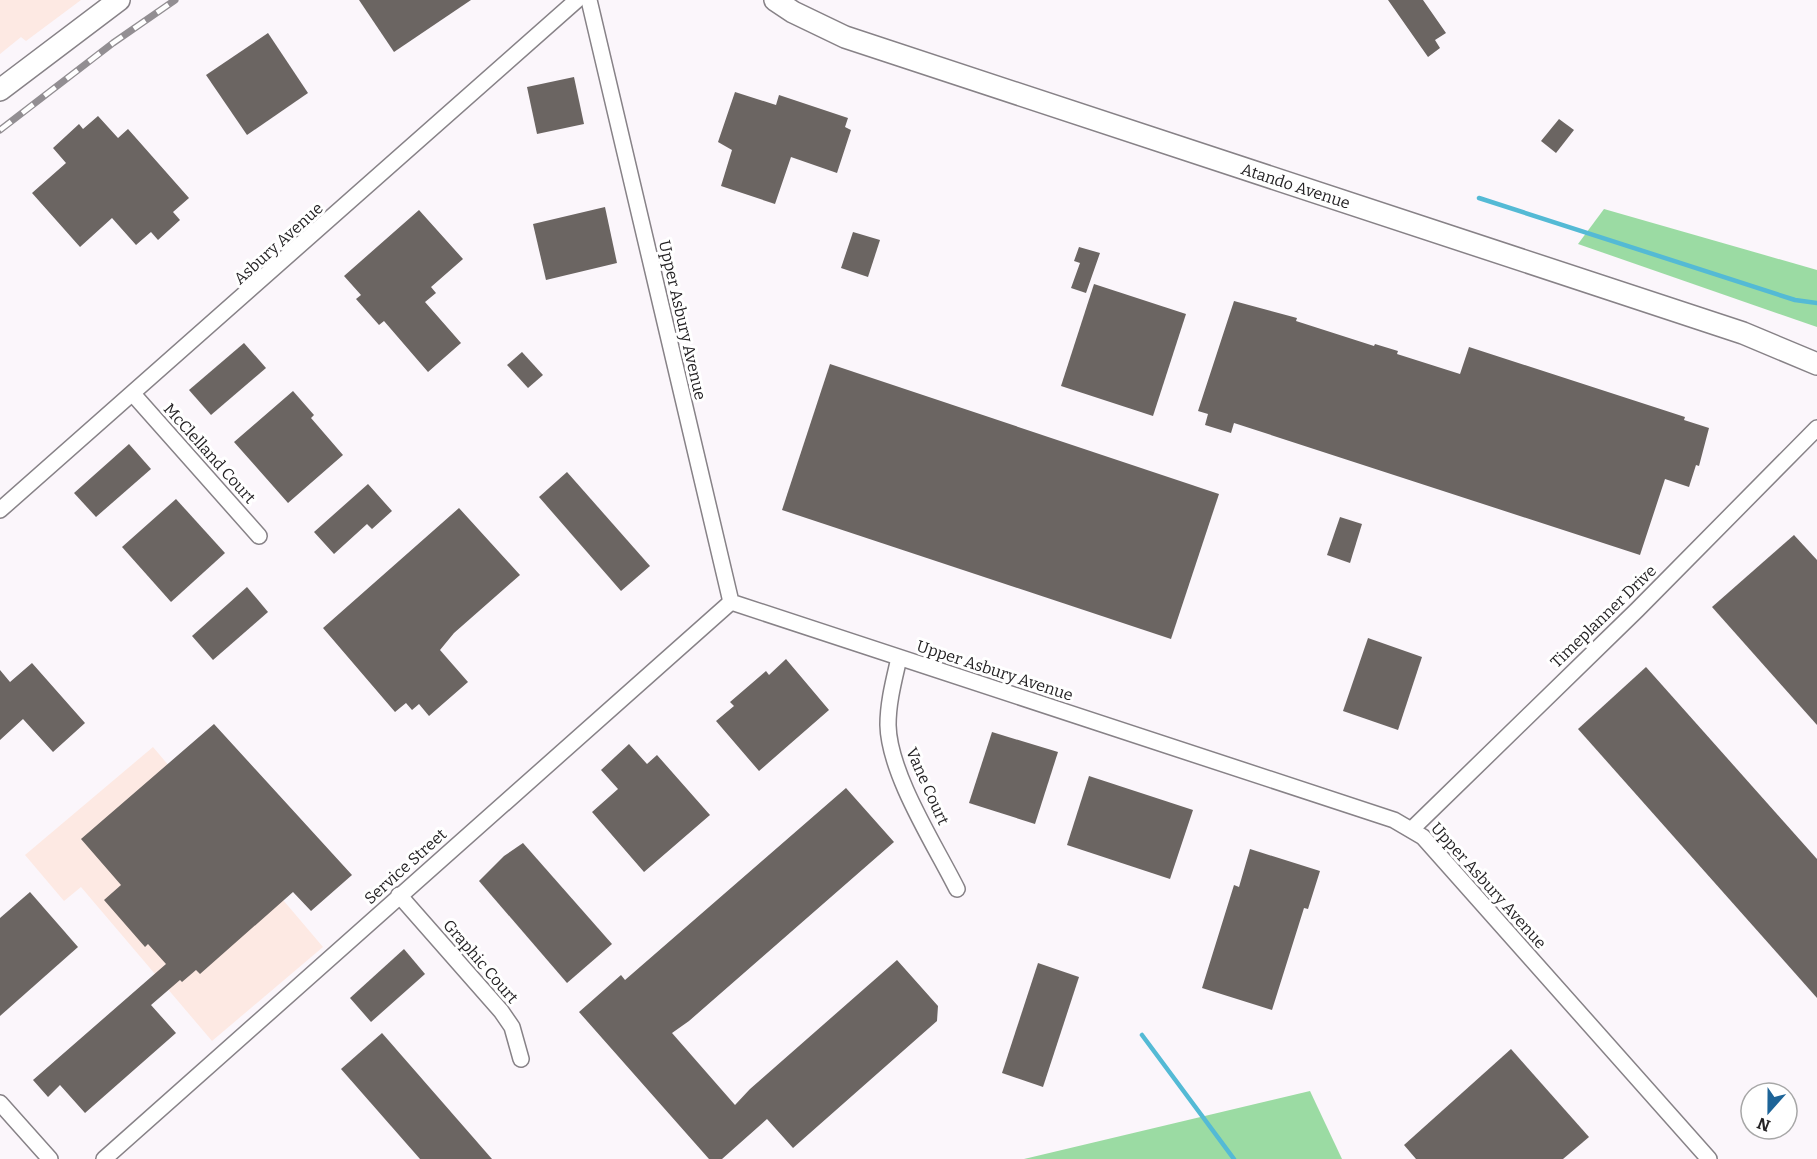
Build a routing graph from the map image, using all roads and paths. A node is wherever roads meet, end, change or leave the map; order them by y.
1 (119, 0) edge
2 (577, 0) edge
3 (589, 0) edge
4 (775, 0) edge
5 (0, 90) edge
6 (1817, 364) edge
7 (133, 394) junction
8 (1817, 428) edge
9 (0, 510) edge
10 (259, 536) dead end
11 (730, 602) junction
12 (899, 658) junction
13 (1412, 829) junction
14 (957, 889) dead end
15 (399, 895) junction
16 (521, 1059) dead end
17 (0, 1103) edge
18 (50, 1159) edge
19 (104, 1159) edge
20 (1709, 1159) edge

1 - 5 main road
2 - 7 street, Asbury Avenue
3 - 11 street, Upper Asbury Avenue
4 - 6 main road, Atando Avenue
7 - 9 street, Asbury Avenue
7 - 10 street, McClelland Court
8 - 13 street, Timeplanner Drive
11 - 12 street, Upper Asbury Avenue
11 - 15 street, Service Street
12 - 13 street, Upper Asbury Avenue
12 - 14 street, Vane Court
13 - 20 street, Upper Asbury Avenue
15 - 16 street, Graphic Court
15 - 19 street, Service Street
17 - 18 street

